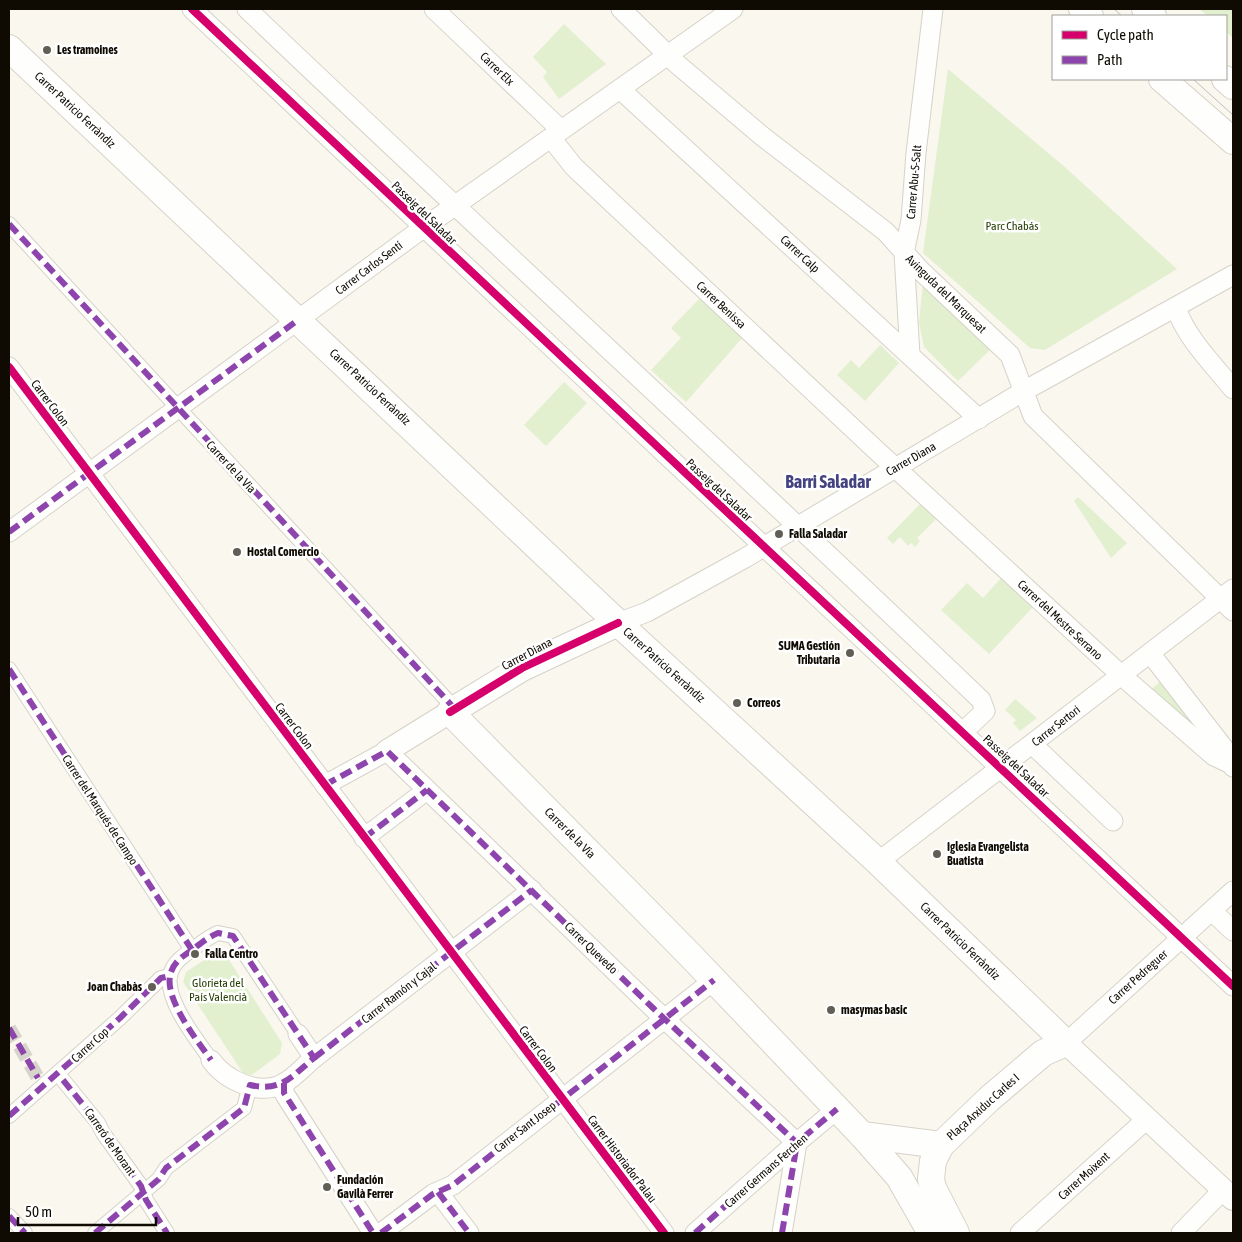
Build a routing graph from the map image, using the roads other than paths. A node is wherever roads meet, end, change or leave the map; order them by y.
1 (192, 9) edge
2 (247, 9) edge
3 (434, 9) edge
4 (621, 9) edge
5 (733, 9) edge
6 (933, 9) edge
7 (9, 48) edge
8 (669, 56) junction
9 (1163, 80) edge
10 (620, 90) junction
11 (556, 134) junction
12 (1233, 141) edge
13 (455, 206) junction
14 (9, 224) edge
15 (423, 228) junction
16 (904, 253) junction
17 (1233, 275) edge
18 (1176, 308) junction
19 (298, 320) junction
20 (910, 355) junction
21 (9, 367) edge
22 (1233, 389) edge
23 (1024, 391) junction
24 (177, 409) junction
25 (979, 419) junction
26 (896, 468) junction
27 (88, 473) junction
28 (798, 525) junction
29 (9, 532) edge
30 (763, 546) junction
31 (1229, 599) edge
32 (618, 623) junction
33 (1150, 653) junction
34 (9, 669) edge
35 (1121, 675) junction
36 (453, 711) junction
37 (964, 731) junction
38 (1032, 744) junction
39 (387, 751) junction
40 (1232, 766) edge
41 (1001, 768) junction
42 (325, 785) junction
43 (427, 790) junction
44 (1113, 821) dead end
45 (364, 838) junction
46 (878, 862) junction
47 (532, 890) junction
48 (1233, 891) edge
49 (1212, 911) junction
50 (1233, 931) edge
51 (1182, 937) junction
52 (192, 950) junction
53 (451, 953) junction
54 (170, 976) junction
55 (714, 980) junction
56 (1233, 986) edge
57 (665, 1020) junction
58 (298, 1034) joint
59 (1066, 1043) junction
60 (314, 1058) junction
61 (211, 1060) joint
62 (63, 1080) dead end
63 (284, 1083) junction
64 (250, 1085) junction
65 (561, 1099) junction
66 (837, 1109) junction
67 (9, 1116) edge
68 (1148, 1119) junction
69 (862, 1136) junction
70 (797, 1143) junction
71 (941, 1145) junction
72 (144, 1192) junction
73 (438, 1192) junction
74 (1228, 1195) edge
75 (9, 1216) edge
76 (25, 1233) edge
77 (95, 1233) edge
78 (168, 1233) edge
79 (373, 1233) edge
80 (381, 1233) edge
81 (469, 1233) edge
82 (664, 1233) edge
83 (695, 1233) edge
84 (782, 1233) edge
85 (931, 1233) edge
86 (956, 1233) edge
87 (1020, 1233) edge
88 (1181, 1233) edge

1 - 15 street, Passeig del Saladar
2 - 13 street, Passeig del Saladar
3 - 11 street, Carrer Elx
4 - 8 street, Avinguda del Marquesat
5 - 8 street, Carrer Carlos Sentí
6 - 16 street, Carrer Abu-S-Salt
7 - 19 main road, Carrer Patricio Ferràndiz
8 - 10 street, Carrer Carlos Sentí
8 - 16 street, Avinguda del Marquesat
9 - 12 main road
10 - 11 street, Carrer Carlos Sentí
10 - 20 street, Carrer Calp
11 - 13 street, Carrer Carlos Sentí
11 - 26 street, Carrer Benissa
13 - 15 street, Carrer Carlos Sentí
13 - 28 street, Passeig del Saladar
14 - 24 street, Carrer de la Via
15 - 19 street, Carrer Carlos Sentí
15 - 30 street, Passeig del Saladar
16 - 20 street, Carrer Abu-S-Salt
16 - 23 street, Avinguda del Marquesat
17 - 18 street, Carrer Diana
18 - 22 street
18 - 23 street, Carrer Diana
19 - 24 street, Carrer Carlos Sentí
19 - 32 main road, Carrer Patricio Ferràndiz
20 - 25 street, Carrer Calp
21 - 27 street, Carrer Colon
23 - 25 street, Carrer Diana
23 - 31 street, Avinguda del Marquesat
24 - 27 street, Carrer Carlos Sentí
24 - 36 street, Carrer de la Via
25 - 26 street, Carrer Diana
26 - 28 street, Carrer Diana
26 - 35 street, Carrer del Mestre Serrano
27 - 29 street, Carrer Carlos Sentí
27 - 42 street, Carrer Colon
28 - 30 street, Carrer Diana
28 - 37 street, Passeig del Saladar
30 - 32 street, Carrer Diana
30 - 37 street, Passeig del Saladar
31 - 33 street, Carrer Sertori
32 - 36 main road, Carrer Diana
32 - 46 main road, Carrer Patricio Ferràndiz
33 - 35 street, Carrer Sertori
33 - 40 street, Carrer del Mestre Serrano
34 - 52 street, Carrer del Marqués de Campo
35 - 38 street, Carrer Sertori
35 - 40 street, Carrer del Mestre Serrano
36 - 39 street, Carrer Diana
36 - 55 main road, Carrer de la Via
37 - 41 street, Passeig del Saladar
38 - 41 street, Carrer Sertori
38 - 44 street
39 - 42 street, Carrer Diana
39 - 43 street, Carrer Quevedo
41 - 46 street, Carrer Sertori
41 - 51 street, Passeig del Saladar
42 - 45 street, Carrer Colon
43 - 45 street
43 - 47 street, Carrer Quevedo
45 - 53 street, Carrer Colon
46 - 59 main road, Carrer Patricio Ferràndiz
47 - 53 street, Carrer Ramón y Cajal
47 - 57 street, Carrer Quevedo
48 - 49 street, Carrer Pedreguer
49 - 50 street
49 - 51 street, Carrer Pedreguer
51 - 56 street, Passeig del Saladar
51 - 59 street, Carrer Pedreguer
52 - 54 street
52 - 58 street
53 - 60 street, Carrer Ramón y Cajal
53 - 65 street, Carrer Colon
54 - 61 street
54 - 67 street, Carrer Cop
55 - 57 street, Carrer Sant Josep
55 - 66 main road
57 - 65 street, Carrer Sant Josep
57 - 70 street, Carrer Quevedo
58 - 60 street
59 - 68 street, Carrer Patricio Ferràndiz
59 - 71 main road, Plaça Arxiduc Carles I
60 - 63 street
61 - 64 street
62 - 72 street, Carreró de Morant
63 - 64 street
63 - 79 street
64 - 72 street
65 - 73 street, Carrer Sant Josep
65 - 82 street, Carrer Historiador Palau
66 - 69 main road
66 - 70 street, Carrer Germans Ferchen
68 - 74 street, Carrer Patricio Ferràndiz
68 - 87 street, Carrer Moixent
69 - 71 main road, Plaça Arxiduc Carles I
69 - 85 main road
70 - 83 street, Carrer Germans Ferchen
70 - 84 street
71 - 86 main road
72 - 77 street
72 - 78 street, Carreró de Morant
73 - 80 street, Carrer Sant Josep
73 - 81 street
74 - 88 street
75 - 76 street

